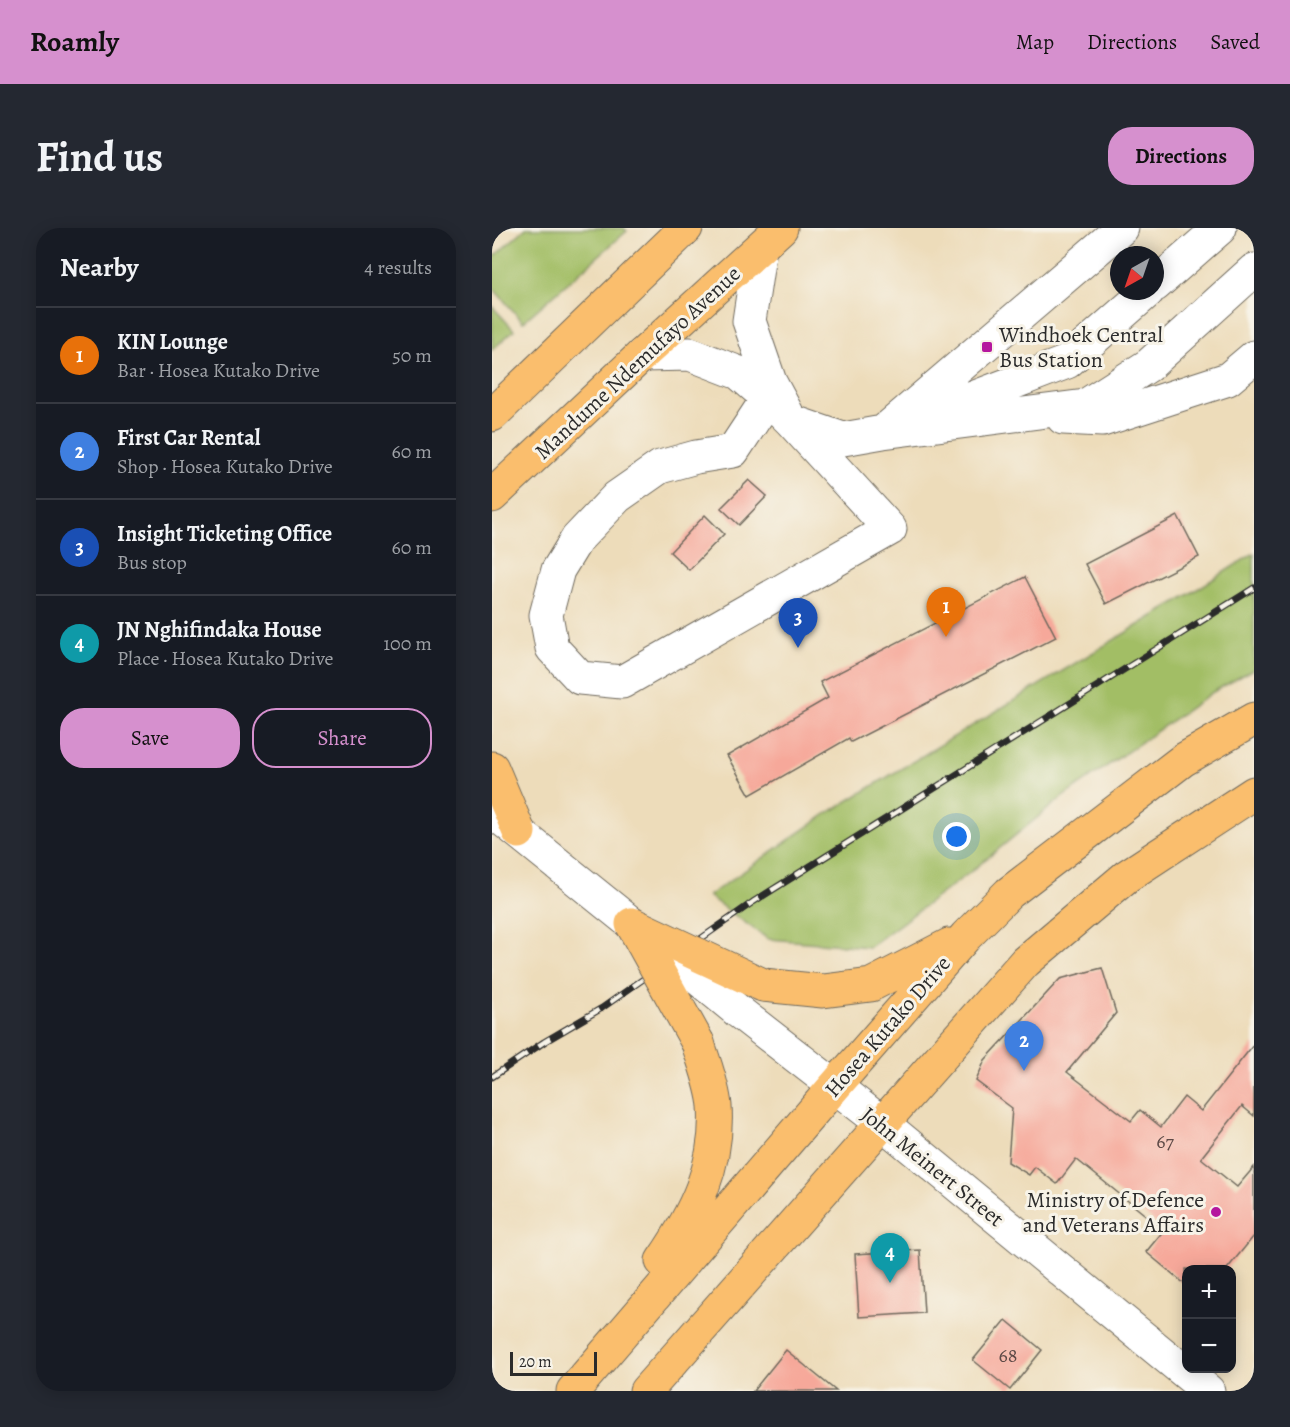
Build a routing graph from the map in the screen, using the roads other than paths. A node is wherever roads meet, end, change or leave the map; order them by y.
1 (686, 228) edge
2 (1122, 228) edge
3 (1220, 228) edge
4 (771, 238) edge
5 (1254, 270) edge
6 (1164, 277) edge
7 (1138, 300) edge
8 (642, 355) junction
9 (1254, 357) edge
10 (768, 398) junction
11 (492, 415) edge
12 (1009, 416) junction
13 (791, 421) junction
14 (883, 432) junction
15 (498, 491) edge
16 (492, 518) edge
17 (1254, 719) edge
18 (492, 768) edge
19 (1254, 793) edge
20 (492, 811) edge
21 (505, 824) edge
22 (632, 924) junction
23 (966, 936) junction
24 (834, 1087) junction
25 (882, 1122) junction
26 (574, 1390) edge
27 (646, 1391) edge
28 (1208, 1391) edge

1 - 11 main road
2 - 14 street
3 - 6 street
4 - 8 main road, Mandume Ndemufayo Avenue
4 - 13 street
5 - 12 street
7 - 14 street
8 - 10 street
8 - 15 main road, Mandume Ndemufayo Avenue
9 - 12 street
10 - 13 street
10 - 13 street
12 - 14 street
13 - 14 street
15 - 16 main road
17 - 23 main road, Hosea Kutako Drive
18 - 21 main road
19 - 25 main road
20 - 21 street
21 - 22 street
22 - 23 main road, bridge
22 - 24 street, John Meinert Street, bridge
22 - 26 main road, bridge
23 - 24 main road, Hosea Kutako Drive
24 - 25 street, John Meinert Street
24 - 26 main road, Hosea Kutako Drive
25 - 27 main road
25 - 28 street, John Meinert Street

